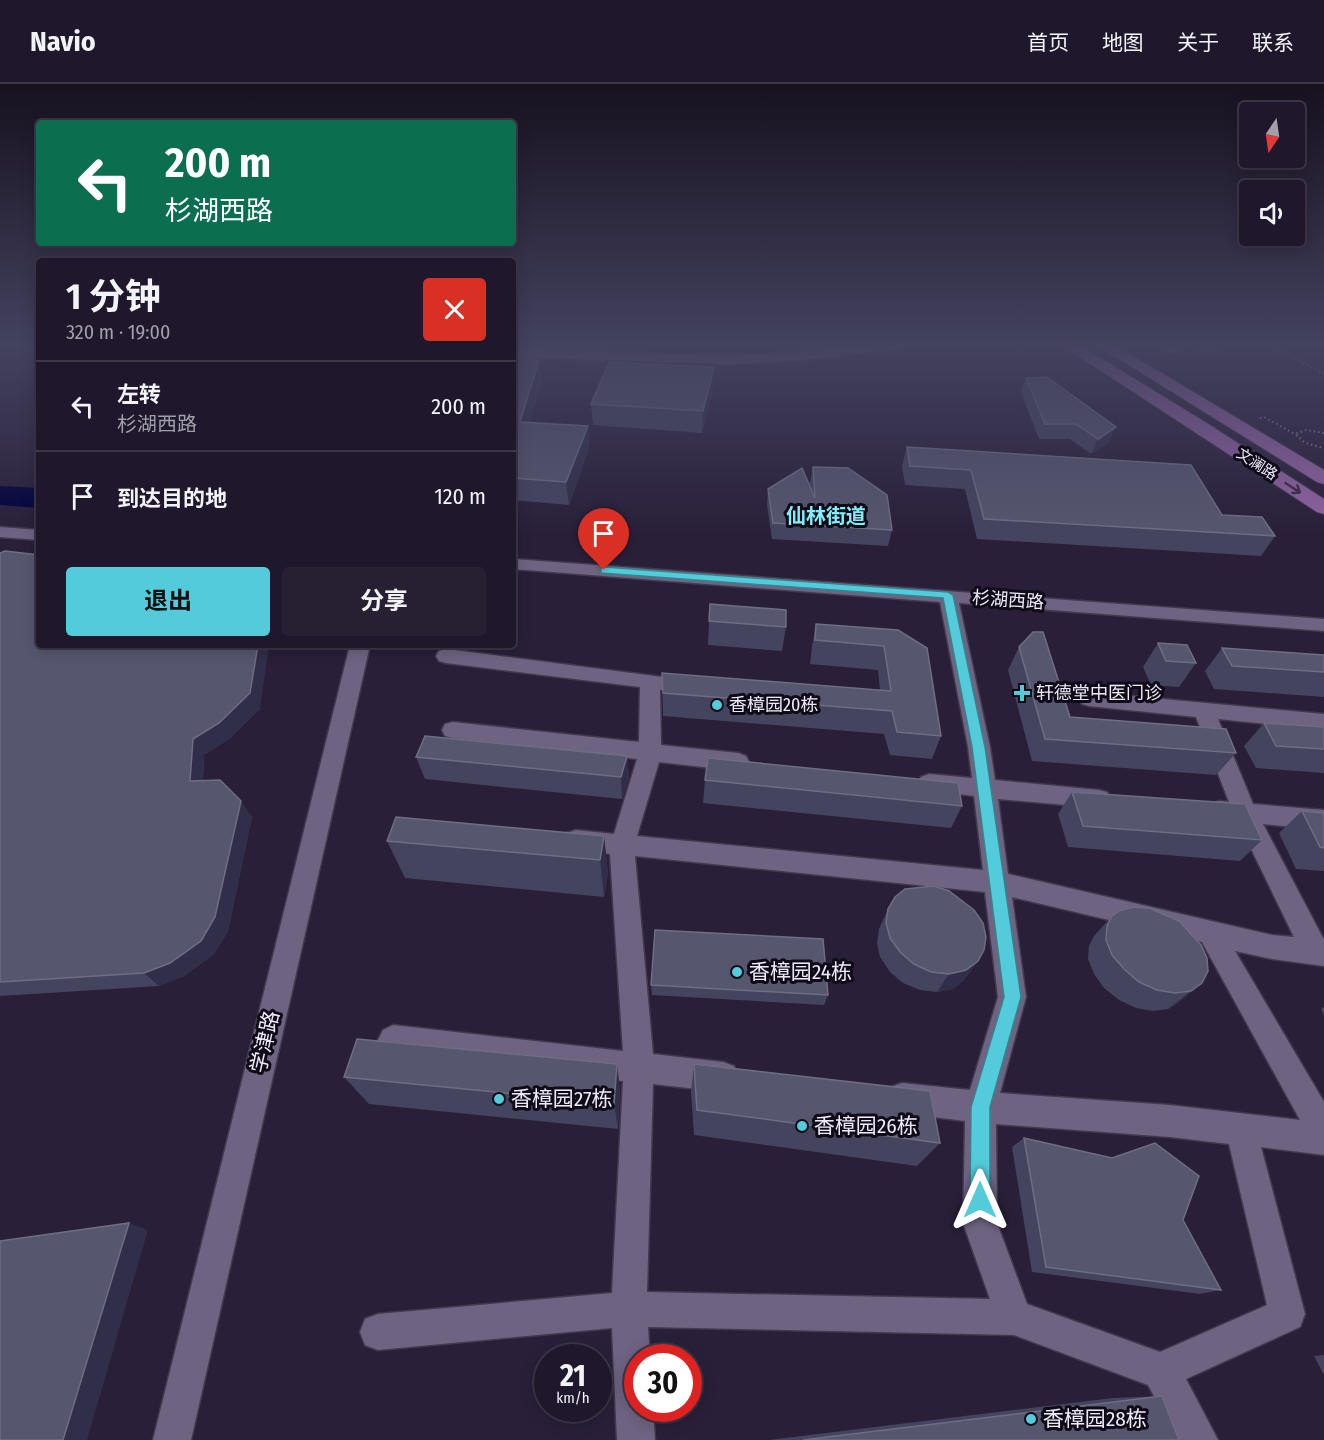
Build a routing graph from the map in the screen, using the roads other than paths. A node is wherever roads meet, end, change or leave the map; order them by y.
1 (1169, 407) edge
2 (1208, 407) edge
3 (1324, 477) edge
4 (1324, 508) edge
5 (0, 532) edge
6 (36, 535) edge
7 (516, 564) edge
8 (948, 595) junction
9 (1324, 625) edge
10 (359, 648) edge
11 (446, 657) dead end
12 (650, 682) junction
13 (685, 684) edge
14 (1089, 699) dead end
15 (1204, 711) junction
16 (1324, 722) edge
17 (453, 730) dead end
18 (650, 753) junction
19 (758, 765) edge
20 (913, 781) edge
21 (984, 789) junction
22 (1115, 801) edge
23 (1198, 809) edge
24 (1245, 813) junction
25 (1324, 820) edge
26 (551, 837) edge
27 (622, 846) junction
28 (997, 882) junction
29 (1210, 932) junction
30 (1320, 952) edge
31 (393, 1040) edge
32 (639, 1068) junction
33 (745, 1080) edge
34 (874, 1095) edge
35 (981, 1107) junction
36 (1240, 1129) junction
37 (1324, 1132) edge
38 (1324, 1139) edge
39 (629, 1309) junction
40 (1014, 1317) junction
41 (378, 1332) dead end
42 (1161, 1371) junction
43 (172, 1440) edge
44 (636, 1440) edge
45 (1199, 1440) edge

1 -> 4 main road, 文澜路
2 - 3 main road, 文澜路
5 - 6 street
7 - 8 street, 杉湖西路
8 - 9 street, 杉湖西路
8 - 21 street
10 - 43 street, 学津路
11 - 12 street
12 - 13 street
12 - 18 street
14 - 15 street
15 - 16 street
15 - 24 street
17 - 18 street
18 - 19 street
18 - 27 street
20 - 21 street
21 - 22 street
21 - 28 street
23 - 24 street
24 - 25 street
24 - 30 street
26 - 27 street
27 - 28 street
27 - 32 street
28 - 29 street
28 - 35 street
29 - 30 street
29 - 37 street
31 - 32 street
32 - 33 street
32 - 39 street
34 - 35 street
35 - 36 street
35 - 40 street
36 - 38 street
36 - 42 street
39 - 40 street
39 - 41 street
39 - 44 street
40 - 42 street
42 - 45 street

